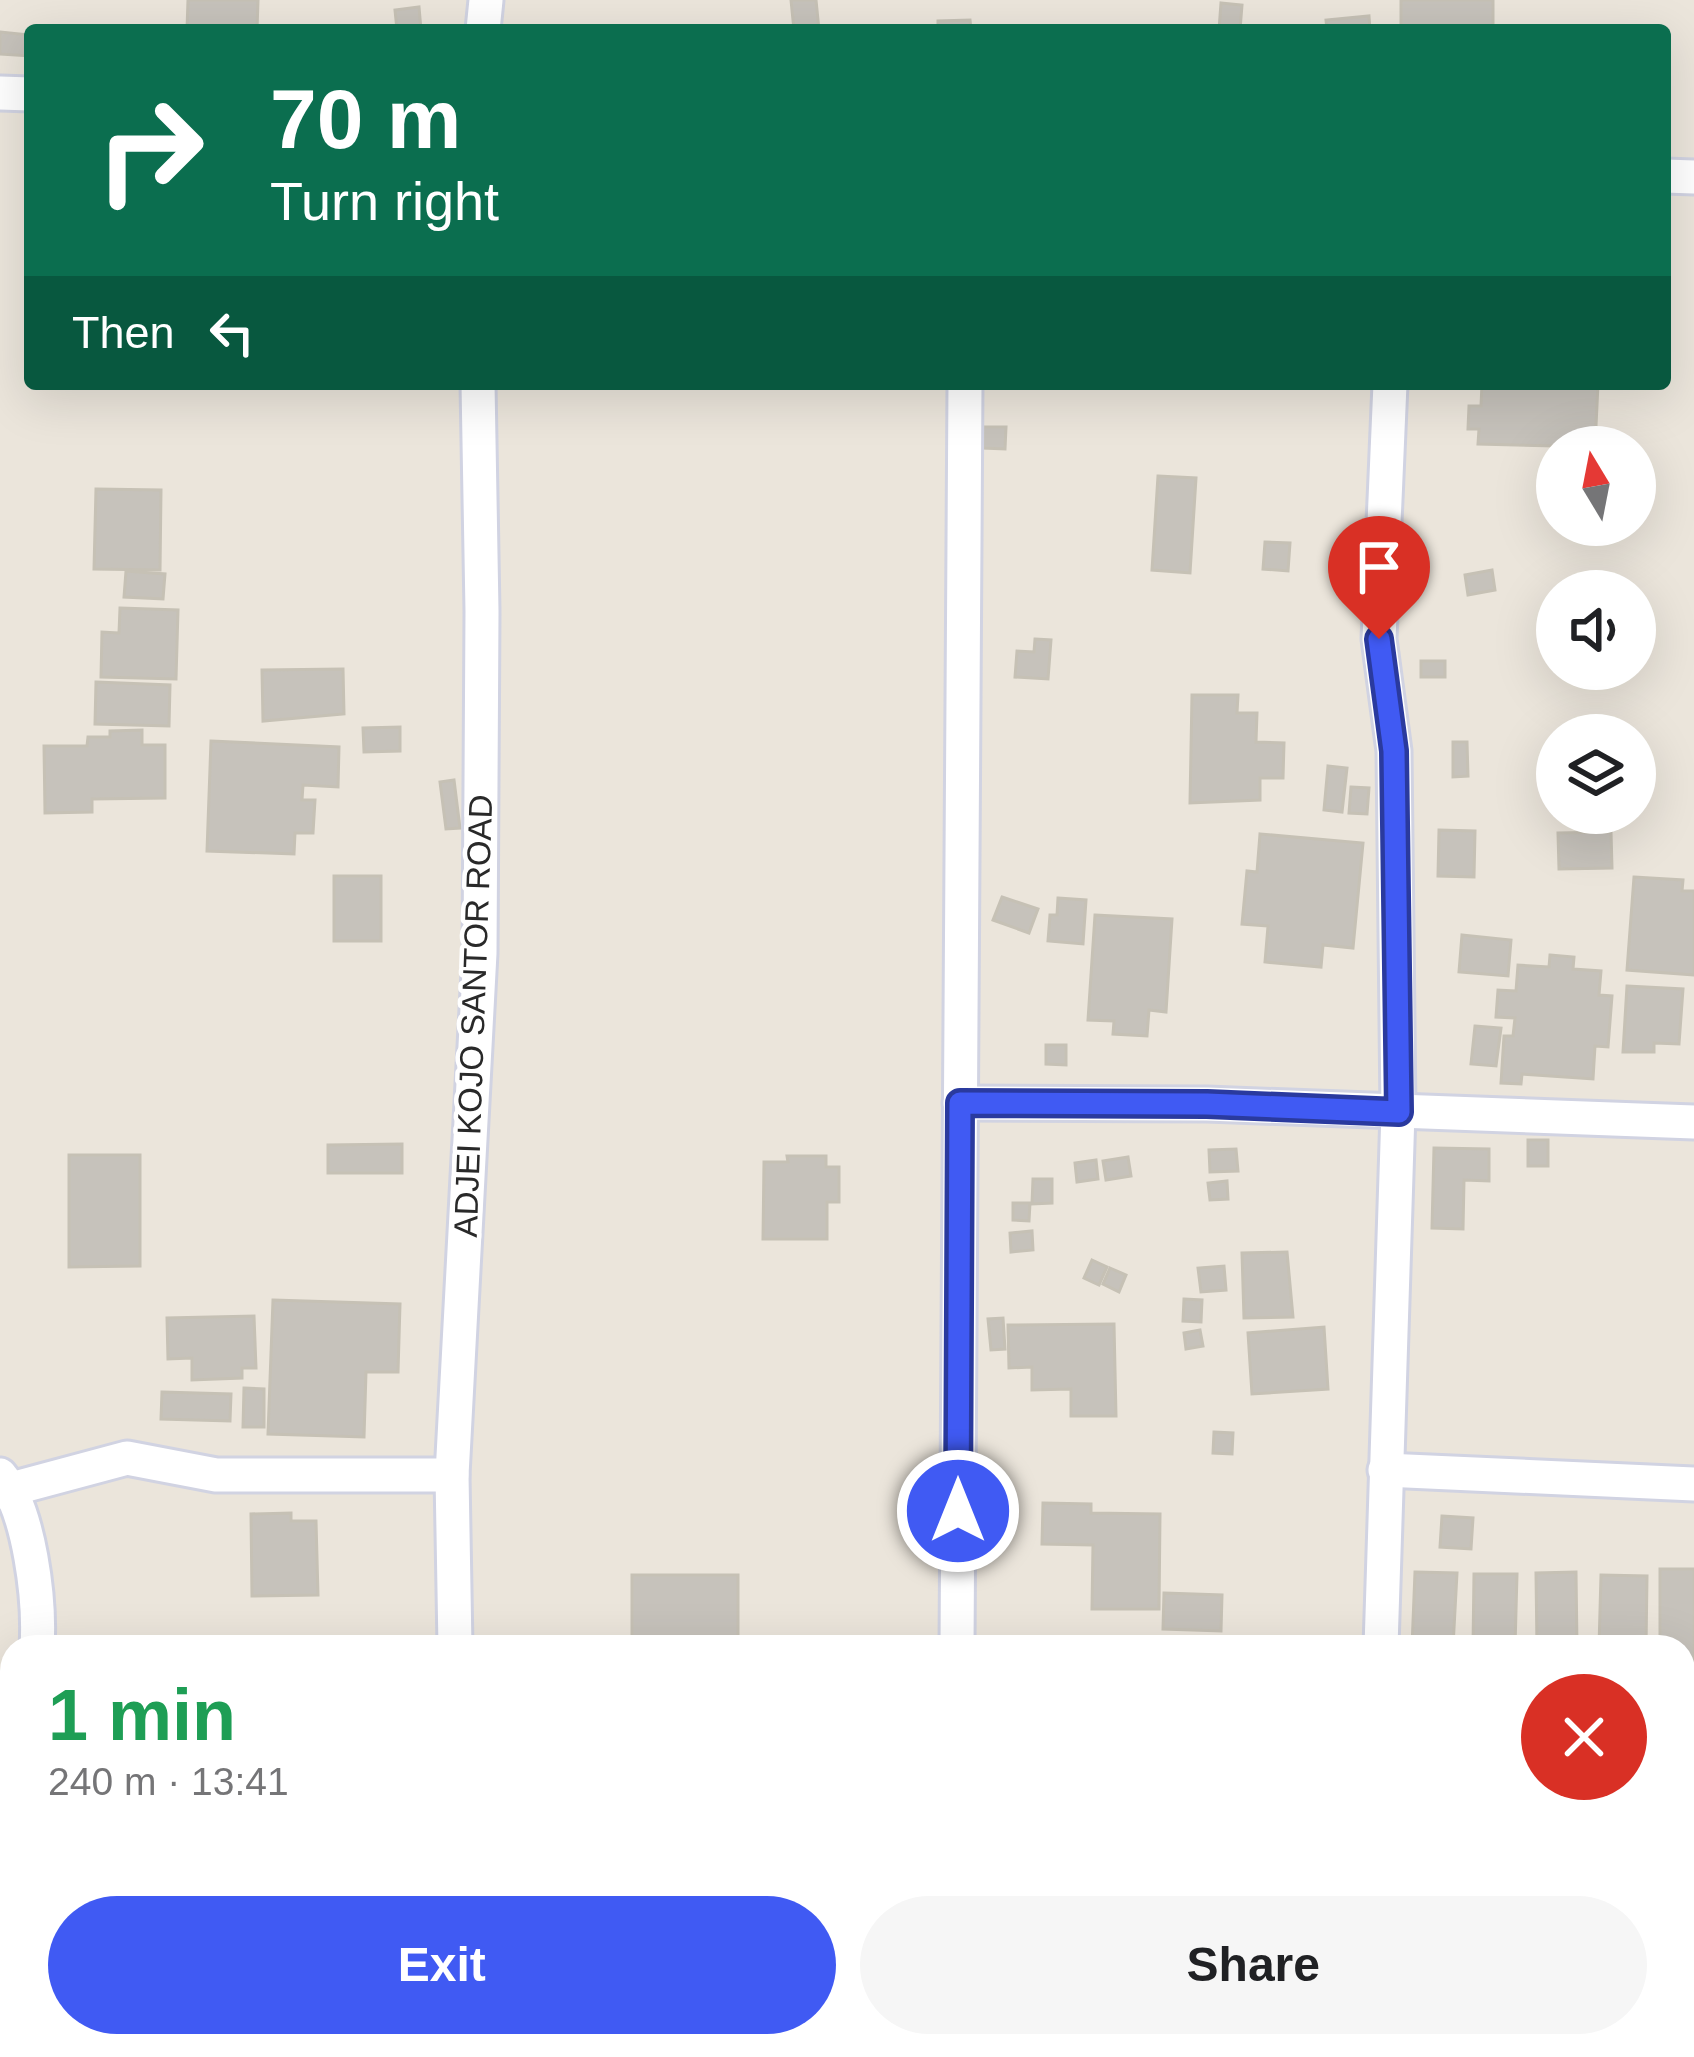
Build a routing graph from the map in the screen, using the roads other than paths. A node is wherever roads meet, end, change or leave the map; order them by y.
1 (478, 390) edge
2 (965, 390) edge
3 (1390, 390) edge
4 (960, 1103) junction
5 (1399, 1112) junction
6 (1694, 1122) edge
7 (1385, 1470) junction
8 (452, 1475) junction
9 (1694, 1484) edge
10 (4, 1485) edge
11 (38, 1635) edge
12 (455, 1635) edge
13 (956, 1635) edge
14 (1381, 1635) edge

1 - 8 street, ADJEI KOJO SANTOR ROAD
2 - 4 street
3 - 5 street
4 - 5 street
4 - 13 street
5 - 6 street
5 - 7 street
7 - 9 street
7 - 14 street
8 - 10 street
8 - 12 street, ADJEI KOJO SANTOR ROAD
10 - 11 street

